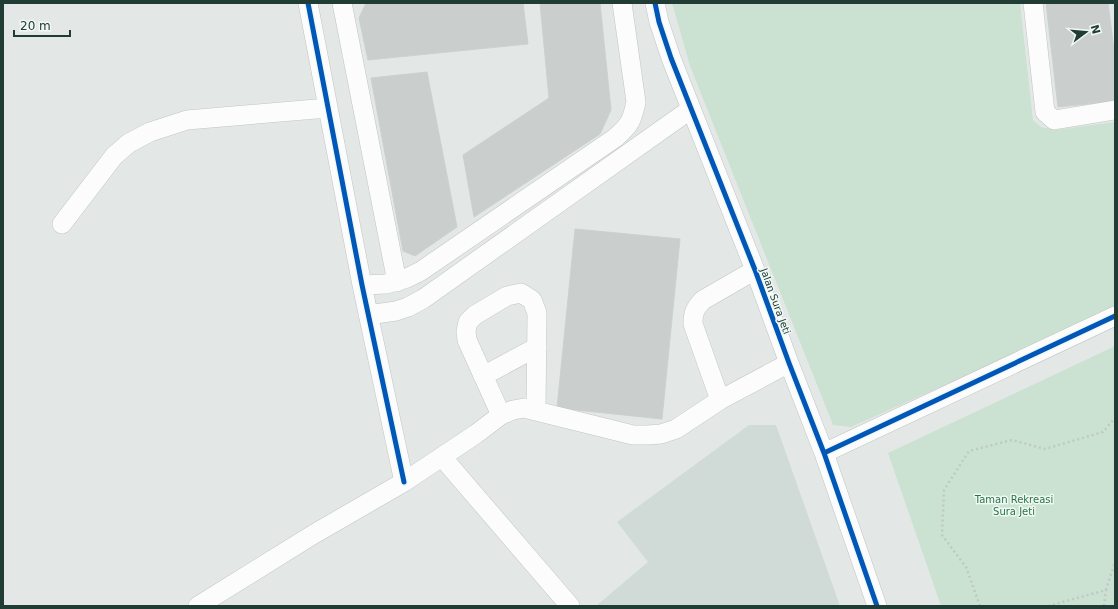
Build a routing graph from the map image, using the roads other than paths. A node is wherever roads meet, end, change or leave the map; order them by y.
1 (308, 3) edge
2 (342, 3) edge
3 (622, 3) edge
4 (654, 3) edge
5 (1034, 3) edge
6 (328, 108) junction
7 (691, 109) junction
8 (1115, 110) edge
9 (62, 224) dead end
10 (755, 270) junction
11 (397, 282) junction
12 (362, 285) junction
13 (368, 314) junction
14 (1115, 316) edge
15 (537, 348) junction
16 (789, 363) junction
17 (483, 376) junction
18 (720, 400) junction
19 (536, 411) junction
20 (501, 415) junction
21 (824, 453) junction
22 (442, 457) junction
23 (404, 482) junction
24 (198, 606) edge
25 (570, 606) edge
26 (877, 606) edge

1 - 6 street
2 - 11 street
3 - 11 street
4 - 7 street, Jalan Sura Jeti
5 - 8 street
6 - 9 street
6 - 12 street
7 - 10 street, Jalan Sura Jeti
7 - 13 street
10 - 16 street, Jalan Sura Jeti
10 - 18 street
11 - 12 street
12 - 13 street
13 - 23 street
14 - 21 street
15 - 17 street
15 - 17 street
15 - 19 street
16 - 18 street
16 - 21 street, Jalan Sura Jeti
17 - 20 street
18 - 19 street
19 - 20 street
20 - 22 street
21 - 26 street, Jalan Sura Jeti
22 - 23 street
22 - 25 street
23 - 24 street

